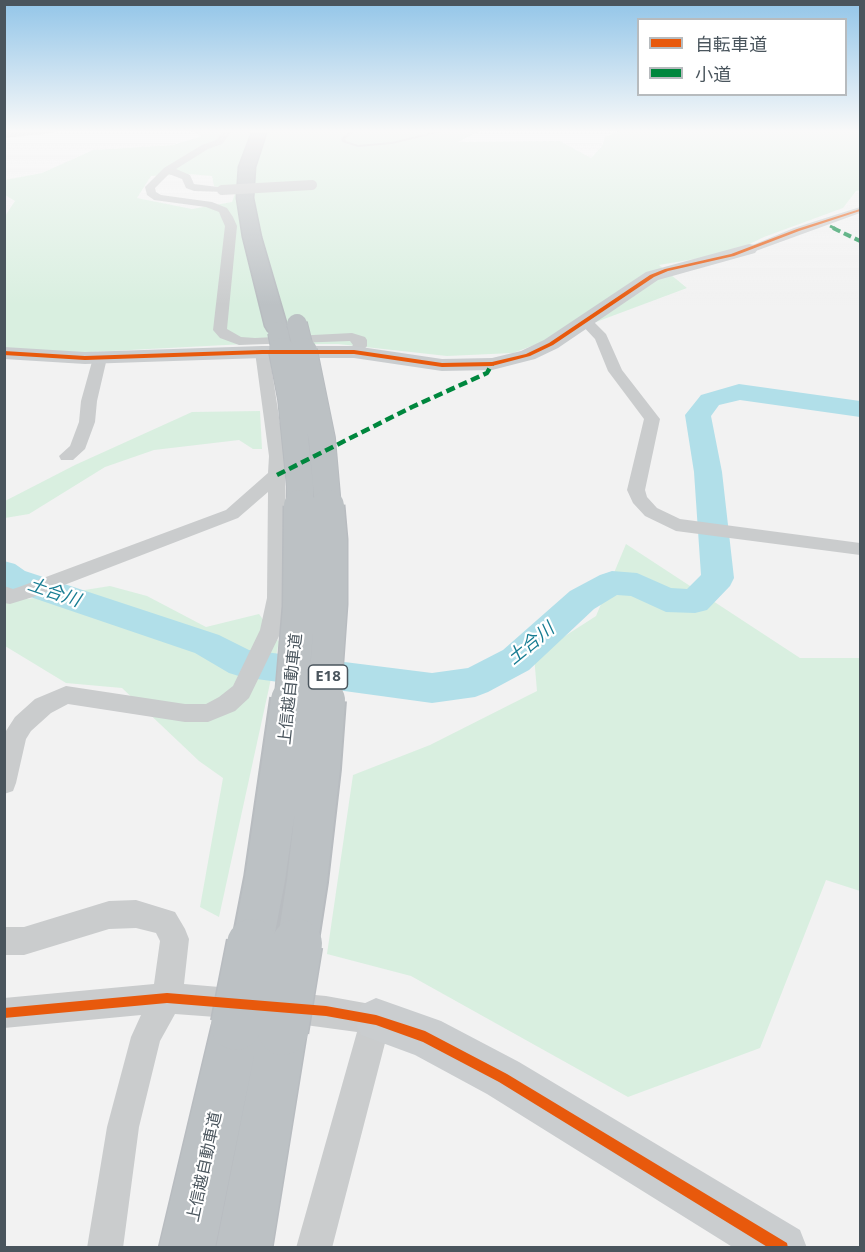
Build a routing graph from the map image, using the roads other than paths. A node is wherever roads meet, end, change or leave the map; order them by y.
1 (150, 188) edge
2 (196, 188) edge
3 (246, 188) edge
4 (250, 188) edge
5 (263, 188) edge
6 (861, 210) edge
7 (268, 225) dead end
8 (749, 249) joint
9 (586, 322) junction
10 (282, 326) junction
11 (354, 352) junction
12 (4, 353) edge
13 (100, 358) junction
14 (67, 456) dead end
15 (277, 475) junction
16 (861, 549) edge
17 (4, 593) edge
18 (4, 783) edge
19 (4, 941) edge
20 (167, 998) junction
21 (4, 1013) edge
22 (376, 1020) junction
23 (260, 1028) junction
24 (105, 1248) edge
25 (187, 1248) edge
26 (244, 1248) edge
27 (314, 1248) edge
28 (782, 1248) edge

1 - 11 street
2 - 4 street, bridge
3 - 10 highway, 上信越自動車道 / E18
5 - 7 highway
6 - 8 street
8 - 9 street
9 - 11 street
9 - 16 street
10 - 11 street
10 - 13 street
10 - 15 street
10 - 23 highway, 上信越自動車道 / E18, bridge
10 - 23 highway, 上信越自動車道 / E18, bridge
12 - 13 street
13 - 14 street
15 - 17 street
15 - 18 street
19 - 20 street
20 - 21 street
20 - 22 street
20 - 24 street
22 - 27 street
22 - 28 street
23 - 25 highway, 上信越自動車道 / E18
23 - 26 highway, 上信越自動車道 / E18

